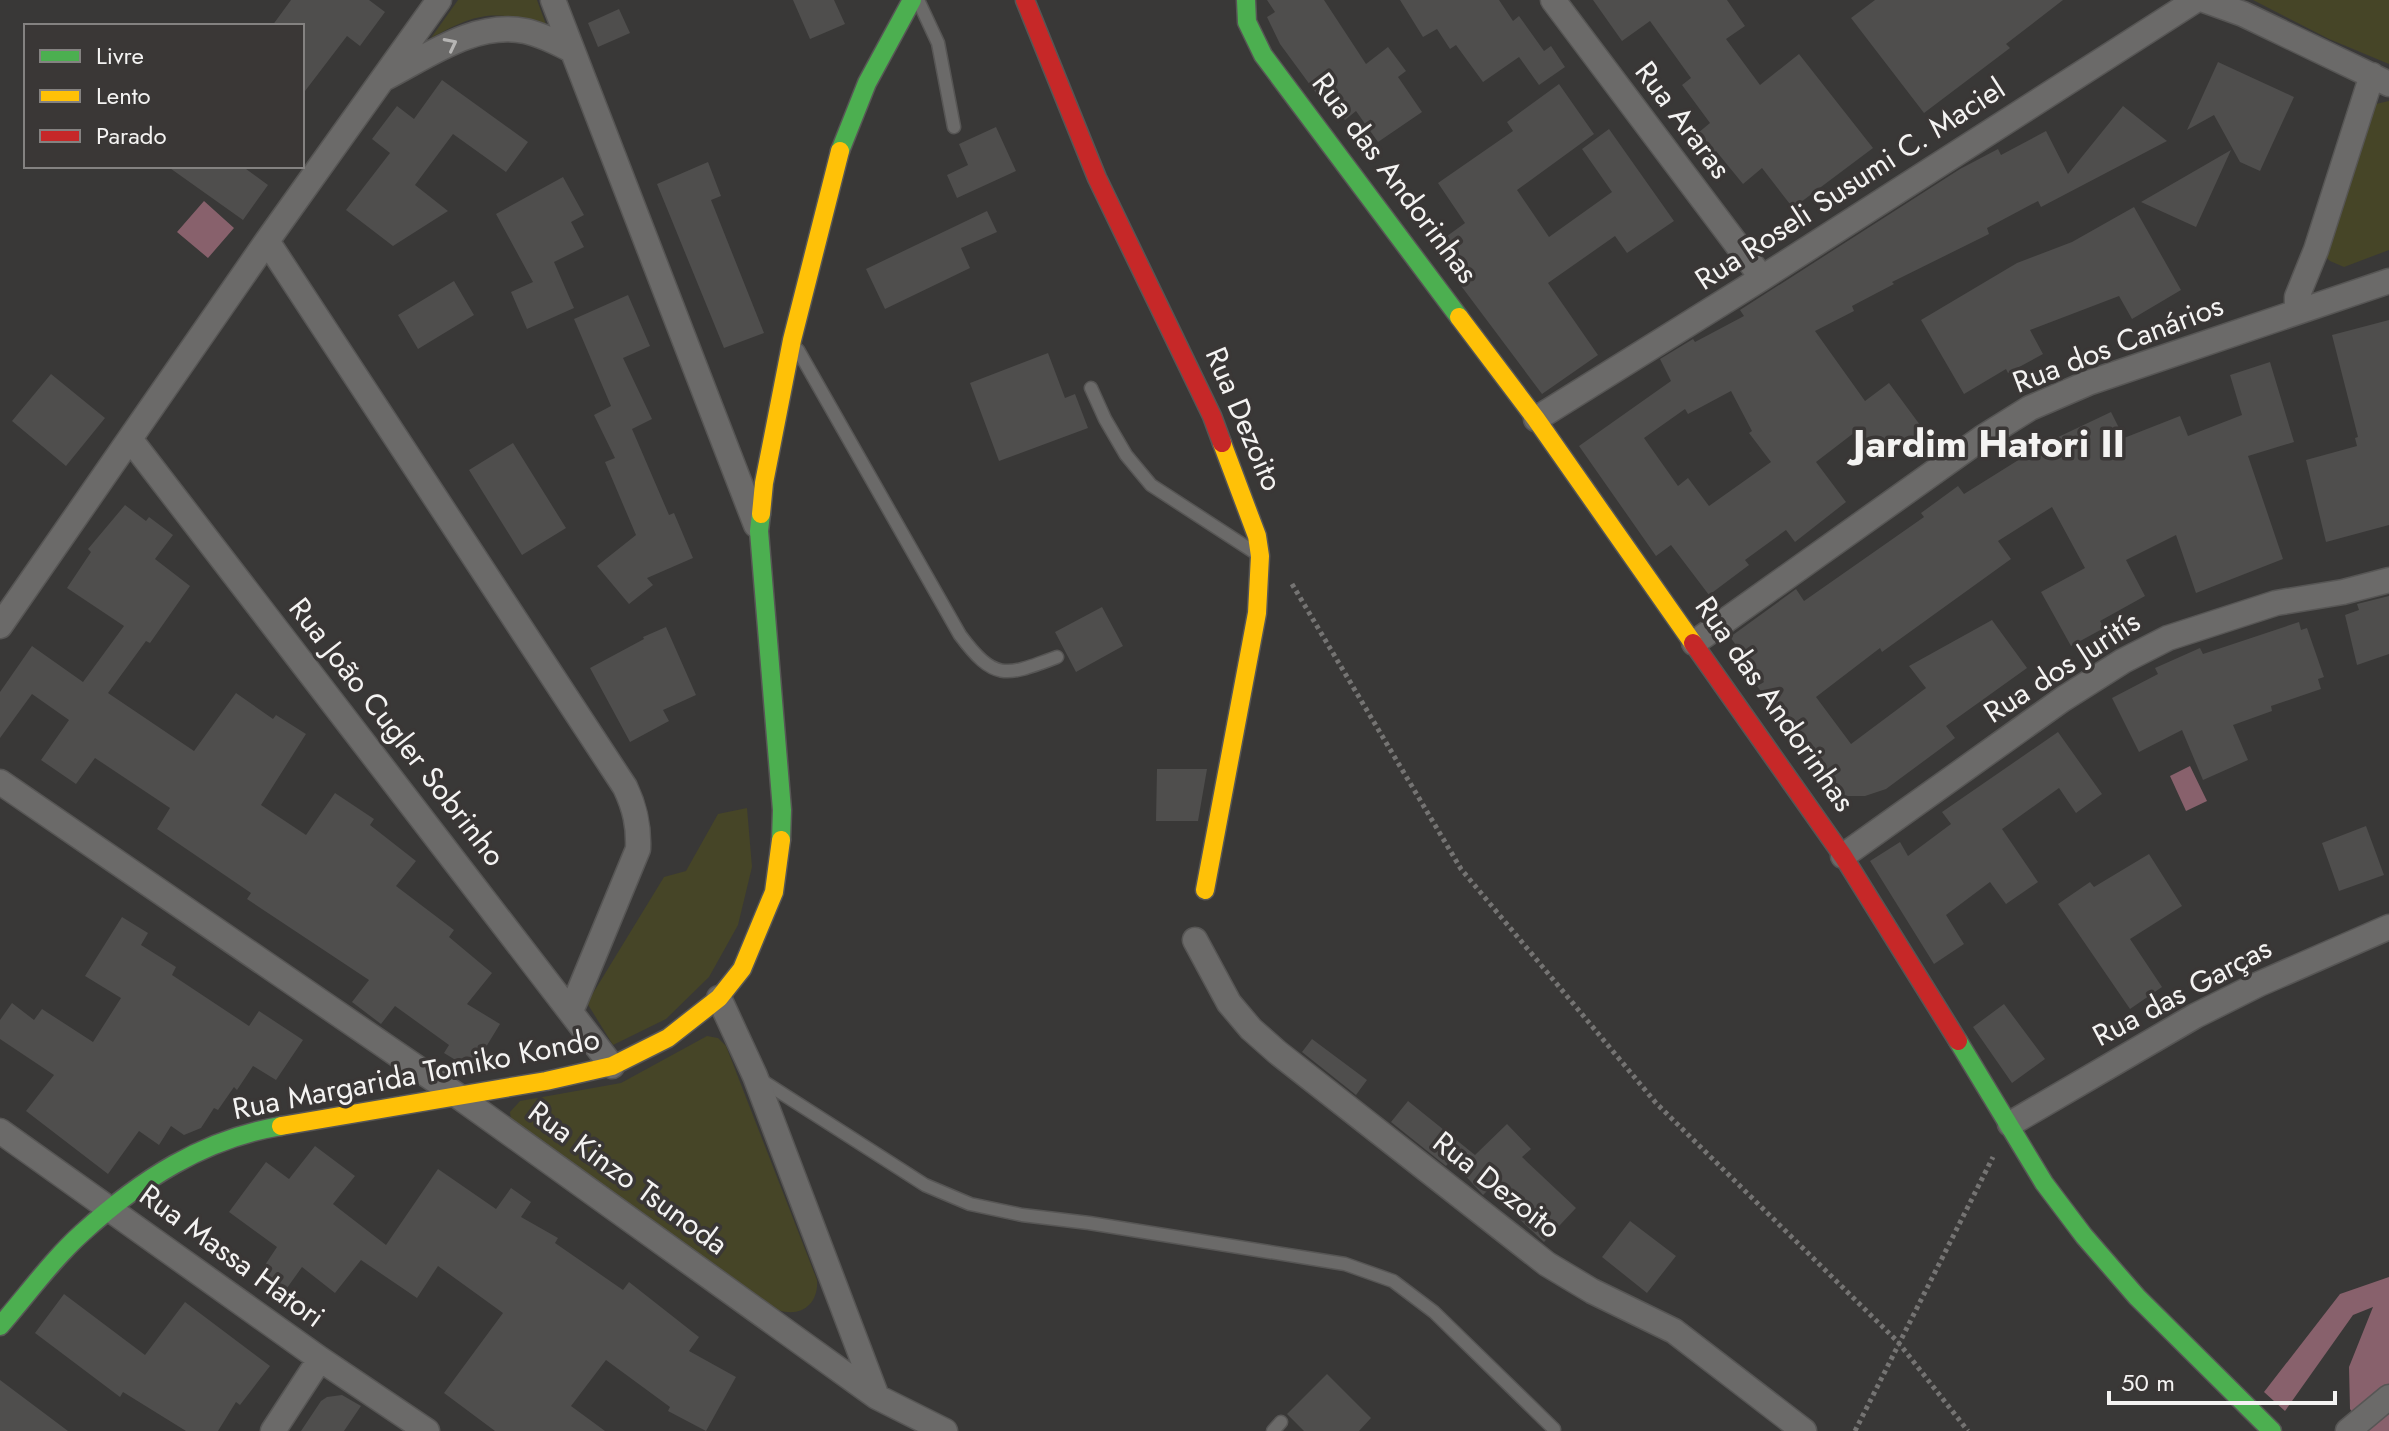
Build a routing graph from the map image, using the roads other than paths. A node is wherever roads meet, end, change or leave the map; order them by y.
1 (439, 0) edge
2 (553, 0) edge
3 (912, 0) edge
4 (918, 0) edge
5 (1025, 0) edge
6 (1246, 0) edge
7 (1553, 0) edge
8 (2196, 0) edge
9 (2204, 0) edge
10 (572, 50) junction
11 (2381, 79) edge
12 (382, 80) junction
13 (954, 127) dead end
14 (267, 241) junction
15 (1762, 278) junction
16 (2389, 281) edge
17 (2297, 311) junction
18 (792, 340) junction
19 (1091, 388) dead end
20 (1536, 419) junction
21 (130, 439) junction
22 (759, 531) junction
23 (1260, 556) junction
24 (2389, 580) edge
25 (0, 626) edge
26 (1694, 643) junction
27 (1057, 657) dead end
28 (0, 782) edge
29 (1843, 856) junction
30 (1205, 890) dead end
31 (2389, 927) edge
32 (1195, 940) dead end
33 (719, 998) junction
34 (571, 1011) junction
35 (612, 1066) junction
36 (755, 1076) junction
37 (458, 1096) junction
38 (2010, 1124) junction
39 (0, 1131) edge
40 (114, 1210) junction
41 (0, 1326) edge
42 (320, 1359) junction
43 (877, 1397) junction
44 (2389, 1397) edge
45 (1554, 1429) dead end
46 (273, 1431) edge
47 (427, 1431) edge
48 (945, 1431) edge
49 (1804, 1431) edge
50 (2272, 1431) edge
51 (2348, 1431) edge

1 - 12 street
2 - 10 street
3 - 18 street, Rua Margarida Tomiko Kondo
4 - 13 lane
5 - 23 street, Rua Dezoito
6 - 20 street, Rua das Andorinhas
7 - 15 street, Rua Araras
8 - 15 street, Rua Roseli Susumi C. Maciel
9 - 11 street
12 -> 10 street
10 - 22 street
11 - 17 street
12 - 14 street
14 - 21 street
14 - 34 street
15 - 20 street, Rua Roseli Susumi C. Maciel
16 - 17 street, Rua dos Canários
17 - 26 street, Rua dos Canários
18 - 22 street, Rua Margarida Tomiko Kondo
18 - 27 lane
19 - 23 lane
20 - 26 street, Rua das Andorinhas
21 - 25 street
21 - 34 street, Rua João Cugler Sobrinho
22 - 33 street, Rua Margarida Tomiko Kondo
23 - 30 street, Rua Dezoito
24 - 29 street, Rua dos Juritís
26 - 29 street, Rua das Andorinhas
28 - 37 street, Rua Kinzo Tsunoda
29 - 38 street, Rua das Andorinhas
31 - 38 street, Rua das Garças
32 - 49 street, Rua Dezoito
33 - 35 street, Rua Margarida Tomiko Kondo
33 - 36 street
34 - 35 street, Rua João Cugler Sobrinho
35 - 37 street, Rua Margarida Tomiko Kondo
36 - 43 street
36 - 45 lane
37 - 40 street, Rua Margarida Tomiko Kondo
37 - 43 street, Rua Kinzo Tsunoda
38 - 50 street, Rua das Andorinhas
39 - 40 street, Rua Massa Hatori
40 - 41 street, Rua Margarida Tomiko Kondo
40 - 42 street, Rua Massa Hatori
42 - 46 street
42 - 47 street, Rua Massa Hatori
43 - 48 street, Rua Kinzo Tsunoda
44 - 51 street

